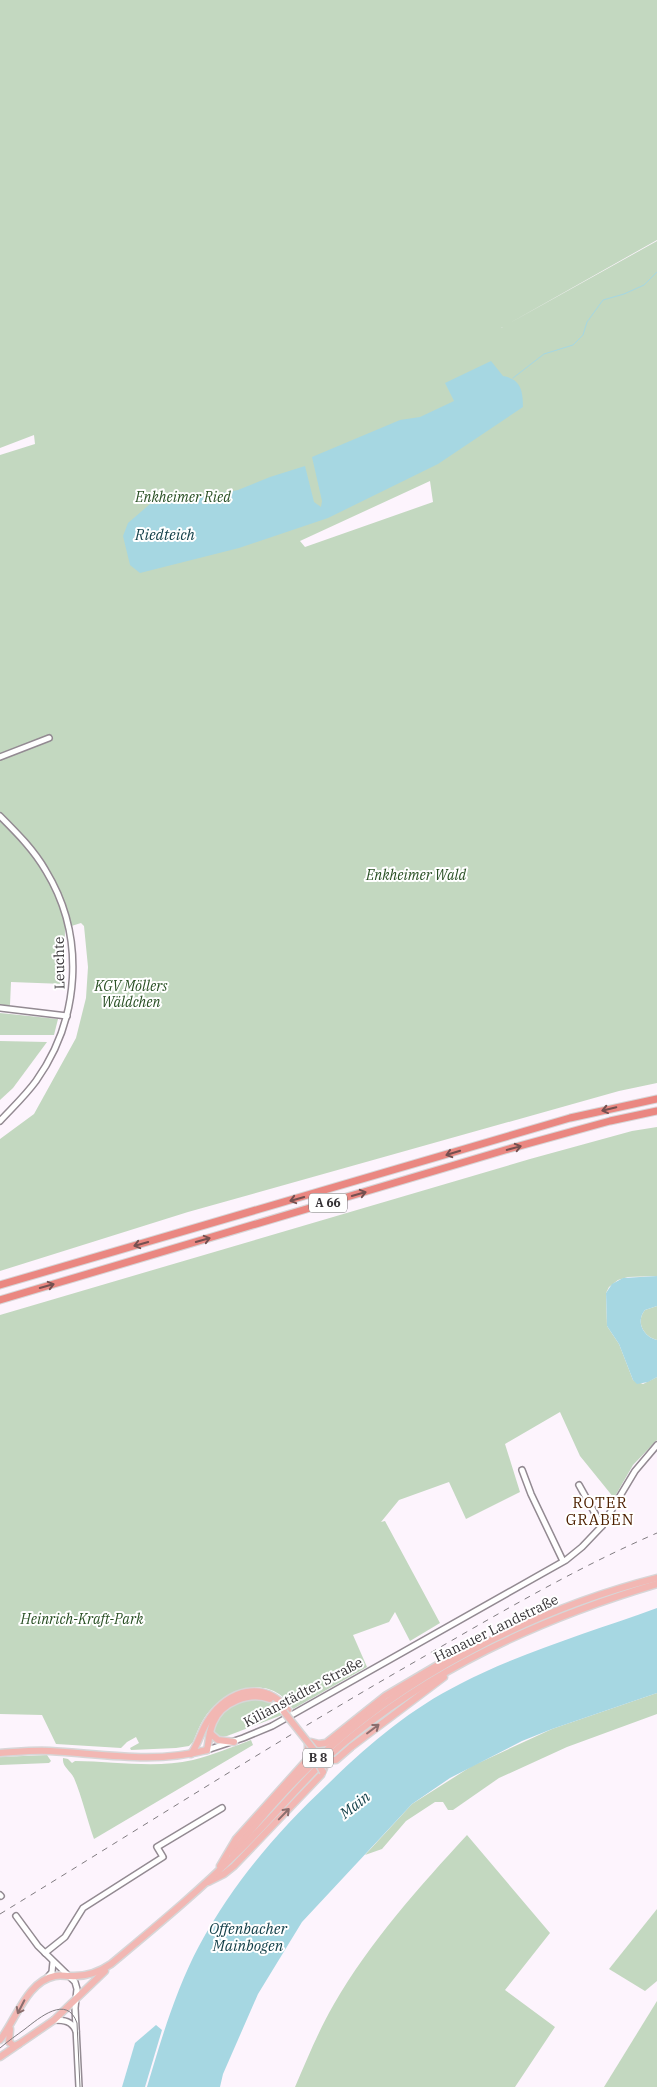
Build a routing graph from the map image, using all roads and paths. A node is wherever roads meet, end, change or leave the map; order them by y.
1 (49, 738) dead end
2 (0, 757) edge
3 (0, 816) edge
4 (0, 1008) edge
5 (67, 1016) junction
6 (657, 1099) edge
7 (657, 1111) edge
8 (7, 1113) junction
9 (0, 1116) edge
10 (0, 1121) edge
11 (0, 1285) edge
12 (0, 1300) edge
13 (657, 1445) edge
14 (522, 1470) dead end
15 (579, 1485) dead end
16 (602, 1526) junction
17 (563, 1561) junction
18 (654, 1579) edge
19 (657, 1584) edge
20 (472, 1650) junction
21 (466, 1661) junction
22 (286, 1711) junction
23 (203, 1730) junction
24 (210, 1733) junction
25 (234, 1742) junction
26 (310, 1743) junction
27 (207, 1750) junction
28 (0, 1753) edge
29 (191, 1754) junction
30 (323, 1760) junction
31 (306, 1761) junction
32 (323, 1772) junction
33 (222, 1808) dead end
34 (219, 1869) junction
35 (203, 1884) junction
36 (16, 1916) dead end
37 (45, 1954) junction
38 (53, 1961) junction
39 (111, 1964) junction
40 (69, 1976) junction
41 (47, 1978) junction
42 (75, 1998) junction
43 (54, 2020) junction
44 (10, 2028) junction
45 (0, 2040) edge
46 (77, 2040) junction
47 (21, 2043) junction
48 (0, 2057) edge
49 (79, 2087) edge

1 - 2 street
3 - 5 street, Leuchte
4 - 5 street
5 - 8 street, Leuchte
6 -> 11 highway, A 66
12 -> 7 highway, A 66
8 - 9 street, Leuchte
8 - 10 street, Leuchte
13 - 16 street, Kilianstädter Straße
14 - 17 street
15 - 16 street
16 - 17 street, Kilianstädter Straße
17 - 25 street, Kilianstädter Straße
18 - 20 main road, Hanauer Landstraße / B 8
19 - 21 main road, Hanauer Landstraße / B 8
20 - 26 main road
20 - 34 main road, Hanauer Landstraße / B 8
30 -> 21 main road, bridge
21 - 34 main road, Hanauer Landstraße / B 8
22 - 23 main road
22 - 24 main road
22 - 26 main road, bridge
23 - 27 main road
23 - 29 main road
24 - 25 main road
24 - 27 main road
25 - 27 street, Kilianstädter Straße
26 - 30 main road, bridge
26 - 31 main road
27 - 29 main road, Kilianstädter Straße
28 - 29 main road, Kilianstädter Straße
30 - 32 main road, bridge
31 - 32 main road, bridge
31 - 34 main road
35 -> 32 main road
33 - 37 street
34 - 35 main road, Hanauer Landstraße / B 8
35 - 39 main road, Hanauer Landstraße / B 8
36 - 37 street
37 - 38 street
38 - 40 street
38 - 41 street
39 - 40 main road, Hanauer Landstraße / B 8
39 - 42 main road, Hanauer Landstraße / B 8
40 - 41 main road, Hanauer Landstraße / B 8
40 - 42 street
41 -> 44 main road
42 - 43 main road, Hanauer Landstraße / B 8
42 - 46 street
43 - 46 street
43 - 47 main road, Hanauer Landstraße / B 8
44 - 45 main road
44 - 47 main road
46 - 49 street
47 - 48 main road, Hanauer Landstraße / B 8

